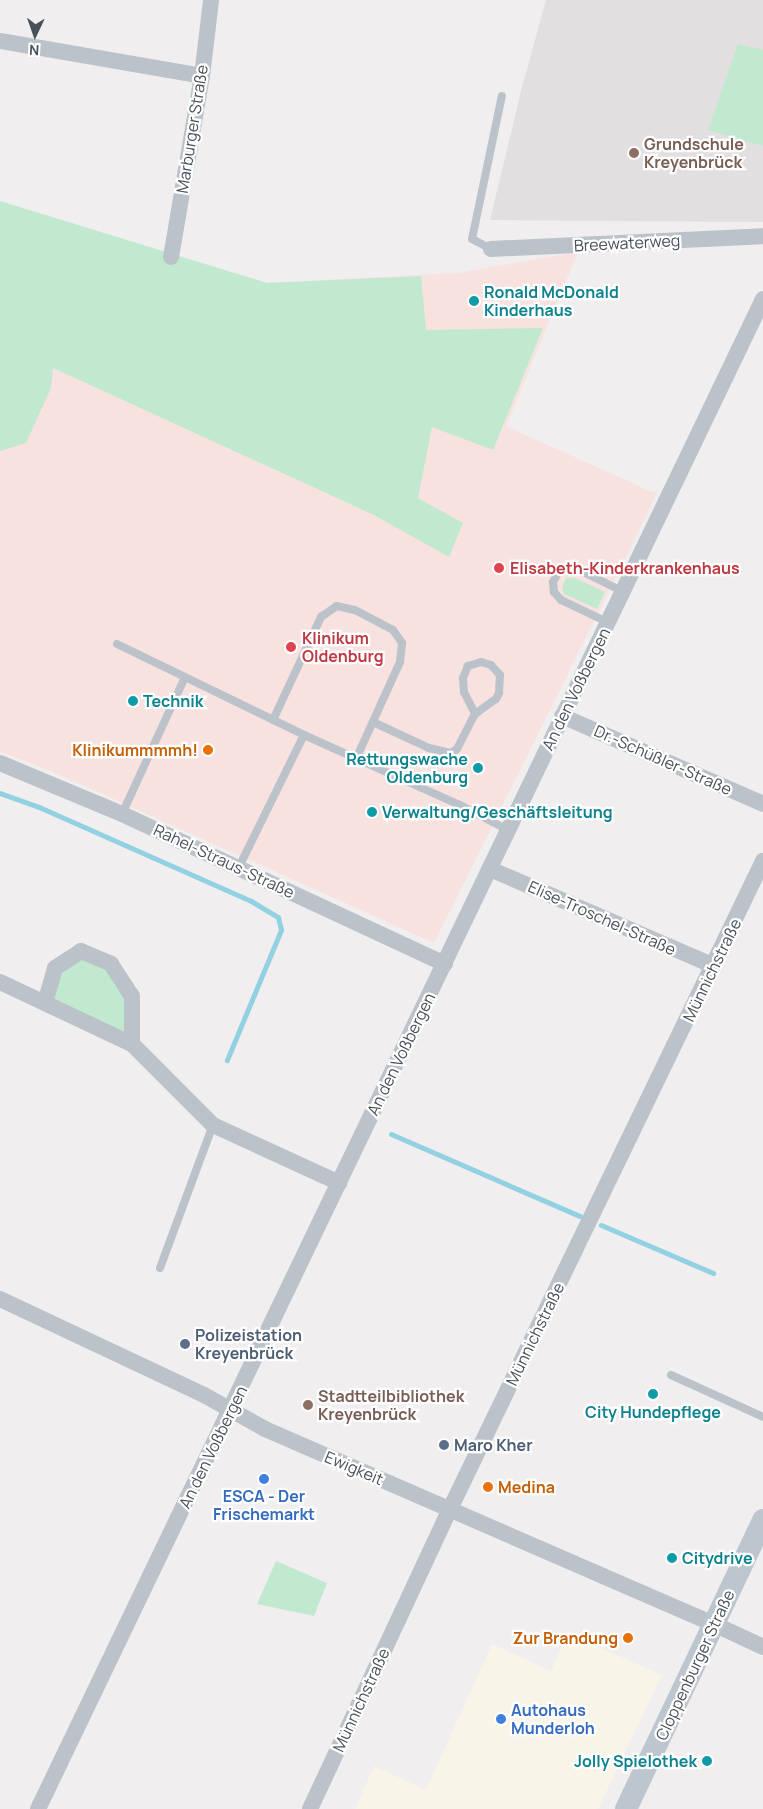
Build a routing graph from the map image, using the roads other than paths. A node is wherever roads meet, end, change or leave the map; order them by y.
1 (211, 0) edge
2 (0, 41) edge
3 (202, 76) junction
4 (502, 96) dead end
5 (763, 236) edge
6 (491, 249) joint
7 (171, 257) dead end
8 (763, 299) edge
9 (622, 590) junction
10 (608, 622) junction
11 (117, 644) dead end
12 (185, 677) junction
13 (475, 714) junction
14 (562, 716) junction
15 (273, 720) junction
16 (373, 722) junction
17 (304, 734) junction
18 (356, 757) junction
19 (0, 763) edge
20 (763, 804) edge
21 (122, 814) junction
22 (508, 830) junction
23 (763, 861) edge
24 (238, 869) junction
25 (490, 869) junction
26 (445, 964) junction
27 (714, 966) junction
28 (0, 982) edge
29 (45, 1003) junction
30 (132, 1044) junction
31 (213, 1125) junction
32 (339, 1183) junction
33 (160, 1268) dead end
34 (0, 1300) edge
35 (671, 1375) dead end
36 (231, 1410) junction
37 (763, 1417) edge
38 (450, 1509) junction
39 (763, 1520) edge
40 (714, 1624) junction
41 (763, 1647) edge
42 (38, 1809) edge
43 (310, 1809) edge
44 (626, 1809) edge

1 - 3 street, Marburger Straße
2 - 3 street
3 - 7 street, Marburger Straße
4 - 6 lane
5 - 6 street, Breewaterweg
8 - 9 street, An den Voßbergen
9 - 10 street, An den Voßbergen
9 - 10 lane
10 - 14 street, An den Voßbergen
11 - 12 lane
12 - 15 lane
12 - 21 lane
13 - 13 lane
13 - 16 lane
14 - 20 street, Dr.-Schüßler-Straße
14 - 22 street, An den Voßbergen
15 - 16 lane
15 - 17 lane
16 - 18 lane
17 - 18 lane
17 - 24 lane
18 - 22 lane
19 - 21 street, Rahel-Straus-Straße
21 - 24 street, Rahel-Straus-Straße
22 - 25 street, An den Voßbergen
23 - 27 street, Münnichstraße
24 - 26 street, Rahel-Straus-Straße
25 - 26 street, An den Voßbergen
25 - 27 street, Elise-Troschel-Straße
26 - 32 street, An den Voßbergen
27 - 38 street, Münnichstraße
28 - 29 street
29 - 30 street
29 - 30 street
30 - 31 street
31 - 32 street
31 - 33 lane
32 - 36 street, An den Voßbergen
34 - 36 street, Ewigkeit
35 - 37 lane
36 - 38 street, Ewigkeit
36 - 42 street, An den Voßbergen
38 - 40 street, Ewigkeit
38 - 43 street, Münnichstraße
39 - 40 main road, Cloppenburger Straße
40 - 41 street, Ewigkeit
40 - 44 main road, Cloppenburger Straße

